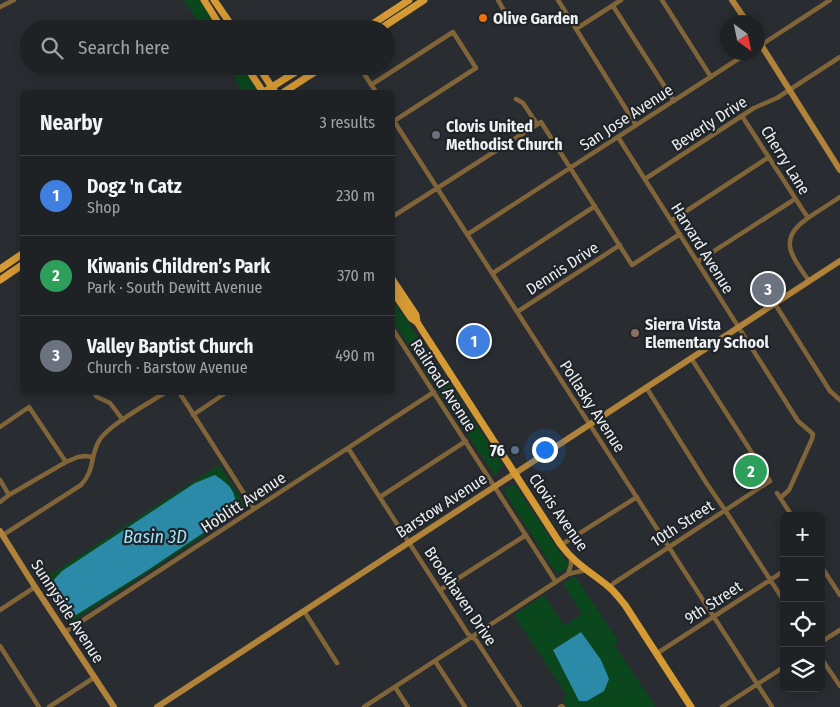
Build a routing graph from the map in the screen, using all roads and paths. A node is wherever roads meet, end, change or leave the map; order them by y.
1 (14, 0) edge
2 (204, 0) edge
3 (214, 0) edge
4 (409, 0) edge
5 (424, 0) edge
6 (498, 0) edge
7 (558, 0) edge
8 (621, 0) edge
9 (662, 0) edge
10 (732, 0) edge
11 (830, 0) edge
12 (613, 6) junction
13 (0, 7) edge
14 (742, 15) edge
15 (509, 18) dead end
16 (216, 20) edge
17 (228, 20) edge
18 (379, 20) edge
19 (394, 20) edge
20 (576, 29) junction
21 (765, 40) edge
22 (765, 53) edge
23 (840, 58) edge
24 (737, 60) edge
25 (395, 69) edge
26 (252, 75) edge
27 (264, 75) edge
28 (293, 75) edge
29 (311, 75) edge
30 (365, 75) edge
31 (386, 75) edge
32 (711, 77) junction
33 (371, 85) junction
34 (263, 90) edge
35 (274, 90) edge
36 (287, 90) edge
37 (375, 90) edge
38 (790, 91) junction
39 (516, 99) dead end
40 (674, 101) junction
41 (742, 116) junction
42 (395, 119) edge
43 (395, 123) edge
44 (539, 123) junction
45 (636, 125) junction
46 (618, 137) junction
47 (769, 157) junction
48 (570, 168) junction
49 (840, 170) edge
50 (645, 179) junction
51 (438, 188) junction
52 (840, 197) edge
53 (795, 198) junction
54 (595, 206) junction
55 (395, 215) edge
56 (808, 218) junction
57 (671, 221) junction
58 (468, 234) junction
59 (680, 234) junction
60 (620, 245) junction
61 (20, 255) edge
62 (840, 261) edge
63 (697, 262) junction
64 (20, 266) edge
65 (0, 270) edge
66 (493, 273) junction
67 (0, 280) edge
68 (809, 281) junction
69 (395, 287) edge
70 (395, 288) edge
71 (775, 304) junction
72 (517, 312) junction
73 (416, 322) junction
74 (739, 327) junction
75 (395, 333) edge
76 (691, 358) junction
77 (646, 387) junction
78 (434, 392) junction
79 (96, 395) edge
80 (161, 395) edge
81 (180, 395) edge
82 (222, 395) edge
83 (840, 400) edge
84 (193, 414) junction
85 (123, 420) junction
86 (590, 424) junction
87 (0, 427) edge
88 (466, 441) junction
89 (348, 448) junction
90 (94, 457) junction
91 (66, 462) junction
92 (515, 474) junction
93 (0, 480) edge
94 (495, 487) junction
95 (9, 495) junction
96 (380, 497) junction
97 (637, 497) junction
98 (0, 502) edge
99 (254, 509) junction
100 (726, 510) junction
101 (790, 512) edge
102 (2, 533) edge
103 (526, 534) junction
104 (409, 542) junction
105 (561, 546) junction
106 (669, 547) junction
107 (571, 558) junction
108 (586, 570) junction
109 (825, 572) edge
110 (568, 574) junction
111 (780, 574) edge
112 (770, 580) junction
113 (556, 582) junction
114 (35, 587) junction
115 (610, 587) junction
116 (440, 590) junction
117 (780, 595) edge
118 (840, 595) edge
119 (0, 610) edge
120 (304, 611) junction
121 (713, 617) junction
122 (840, 630) edge
123 (65, 632) junction
124 (472, 636) junction
125 (825, 639) edge
126 (0, 646) edge
127 (656, 654) junction
128 (435, 661) junction
129 (337, 664) dead end
130 (825, 664) edge
131 (780, 670) edge
132 (95, 677) junction
133 (758, 684) junction
134 (840, 686) edge
135 (395, 687) junction
136 (39, 707) edge
137 (49, 707) edge
138 (114, 707) edge
139 (157, 707) edge
140 (364, 707) edge
141 (408, 707) edge
142 (465, 707) edge
143 (520, 707) edge
144 (691, 707) edge
145 (722, 707) edge
146 (772, 707) edge

1 - 13 street
2 - 16 main road
3 - 17 main road
4 - 18 main road
5 - 19 main road
6 - 15 street
7 - 20 street
8 - 12 street
9 - 32 street
10 - 14 main road
11 - 21 street
12 - 20 street
12 - 40 street
20 - 45 street
22 - 38 main road
23 - 38 street, Beverly Drive
24 - 32 street, San Jose Avenue
25 - 42 street
26 - 34 main road
27 - 35 main road
28 - 35 main road
29 - 36 main road
30 - 33 street
31 - 33 street
32 - 40 street, San Jose Avenue
33 - 37 street
38 - 41 street, Beverly Drive
38 - 49 main road
39 - 44 street
40 - 45 street, San Jose Avenue
41 - 47 street, Cherry Lane
41 - 50 street, Beverly Drive
43 - 51 street, Pollasky Avenue
44 - 48 street
44 - 51 street
45 - 46 street, San Jose Avenue
46 - 48 street, San Jose Avenue
46 - 50 street, Harvard Avenue
47 - 53 street, Cherry Lane
47 - 57 street
48 - 54 street
48 - 58 street, San Jose Avenue
50 - 57 street, Harvard Avenue
51 - 55 street
51 - 58 street, Pollasky Avenue
52 - 56 street
53 - 56 street, Cherry Lane
53 - 63 street
54 - 60 street
54 - 66 street
56 - 68 street
57 - 59 street, Harvard Avenue
58 - 66 street, Pollasky Avenue
59 - 60 street
59 - 63 street, Harvard Avenue
60 - 72 street, Dennis Drive
61 - 65 main road
62 - 68 main road, Barstow Avenue
63 - 74 street, Harvard Avenue
64 - 67 main road
66 - 72 street, Pollasky Avenue
68 - 71 main road, Barstow Avenue
69 - 73 main road, Clovis Avenue
70 - 73 main road, Clovis Avenue
71 - 74 main road, Barstow Avenue
71 - 83 street
72 - 86 street, Pollasky Avenue
73 - 92 main road, Clovis Avenue
74 - 76 main road, Barstow Avenue
74 - 101 street, Harvard Avenue
75 - 78 street, Railroad Avenue
76 - 77 main road, Barstow Avenue
76 - 100 street, 10th Street
77 - 86 main road, Barstow Avenue
77 - 100 street
78 - 88 street, Railroad Avenue
78 - 89 street, Hoblitt Avenue
79 - 85 street
80 - 85 street
81 - 84 street
82 - 84 street
84 - 99 street
85 - 90 street
86 - 92 main road, Barstow Avenue
86 - 97 street, Pollasky Avenue
87 - 91 street
88 - 94 street, Railroad Avenue
88 - 96 street
89 - 96 street, Brookhaven Drive
89 - 99 street, Hoblitt Avenue
90 - 91 street
90 - 102 street
91 - 95 street
92 - 94 main road, Barstow Avenue
92 - 105 main road, Clovis Avenue
93 - 95 street
94 - 103 street, Railroad Avenue
94 - 104 main road, Barstow Avenue
95 - 98 street
96 - 104 street, Brookhaven Drive
97 - 105 street
97 - 106 street, Pollasky Avenue
99 - 123 street, Hoblitt Avenue
100 - 106 street, 10th Street
100 - 112 street
102 - 114 main road, Sunnyside Avenue
103 - 113 street, Railroad Avenue
103 - 116 street
104 - 116 street, Brookhaven Drive
104 - 120 main road, Barstow Avenue
105 - 107 main road, Clovis Avenue
106 - 115 street, 10th Street
106 - 121 street, Pollasky Avenue
107 - 108 main road, Clovis Avenue
107 - 110 street
108 - 110 street
108 - 115 main road, Clovis Avenue
109 - 118 street
110 - 113 street
111 - 112 street, 9th Street
112 - 117 street
112 - 121 street, 9th Street
113 - 124 street
114 - 119 street
114 - 123 main road, Sunnyside Avenue
115 - 127 main road, Clovis Avenue
116 - 124 street, Brookhaven Drive
120 - 129 street
120 - 139 main road, Barstow Avenue
121 - 127 street, 9th Street
121 - 133 street, Pollasky Avenue
122 - 125 street
123 - 132 main road, Sunnyside Avenue
124 - 128 street
124 - 143 street, Brookhaven Drive
126 - 136 street
127 - 144 main road, Clovis Avenue
128 - 135 street
128 - 142 street
130 - 134 street
131 - 133 street
132 - 137 street
132 - 138 main road, Sunnyside Avenue
133 - 145 street
133 - 146 street, Pollasky Avenue
135 - 140 street
135 - 141 street

